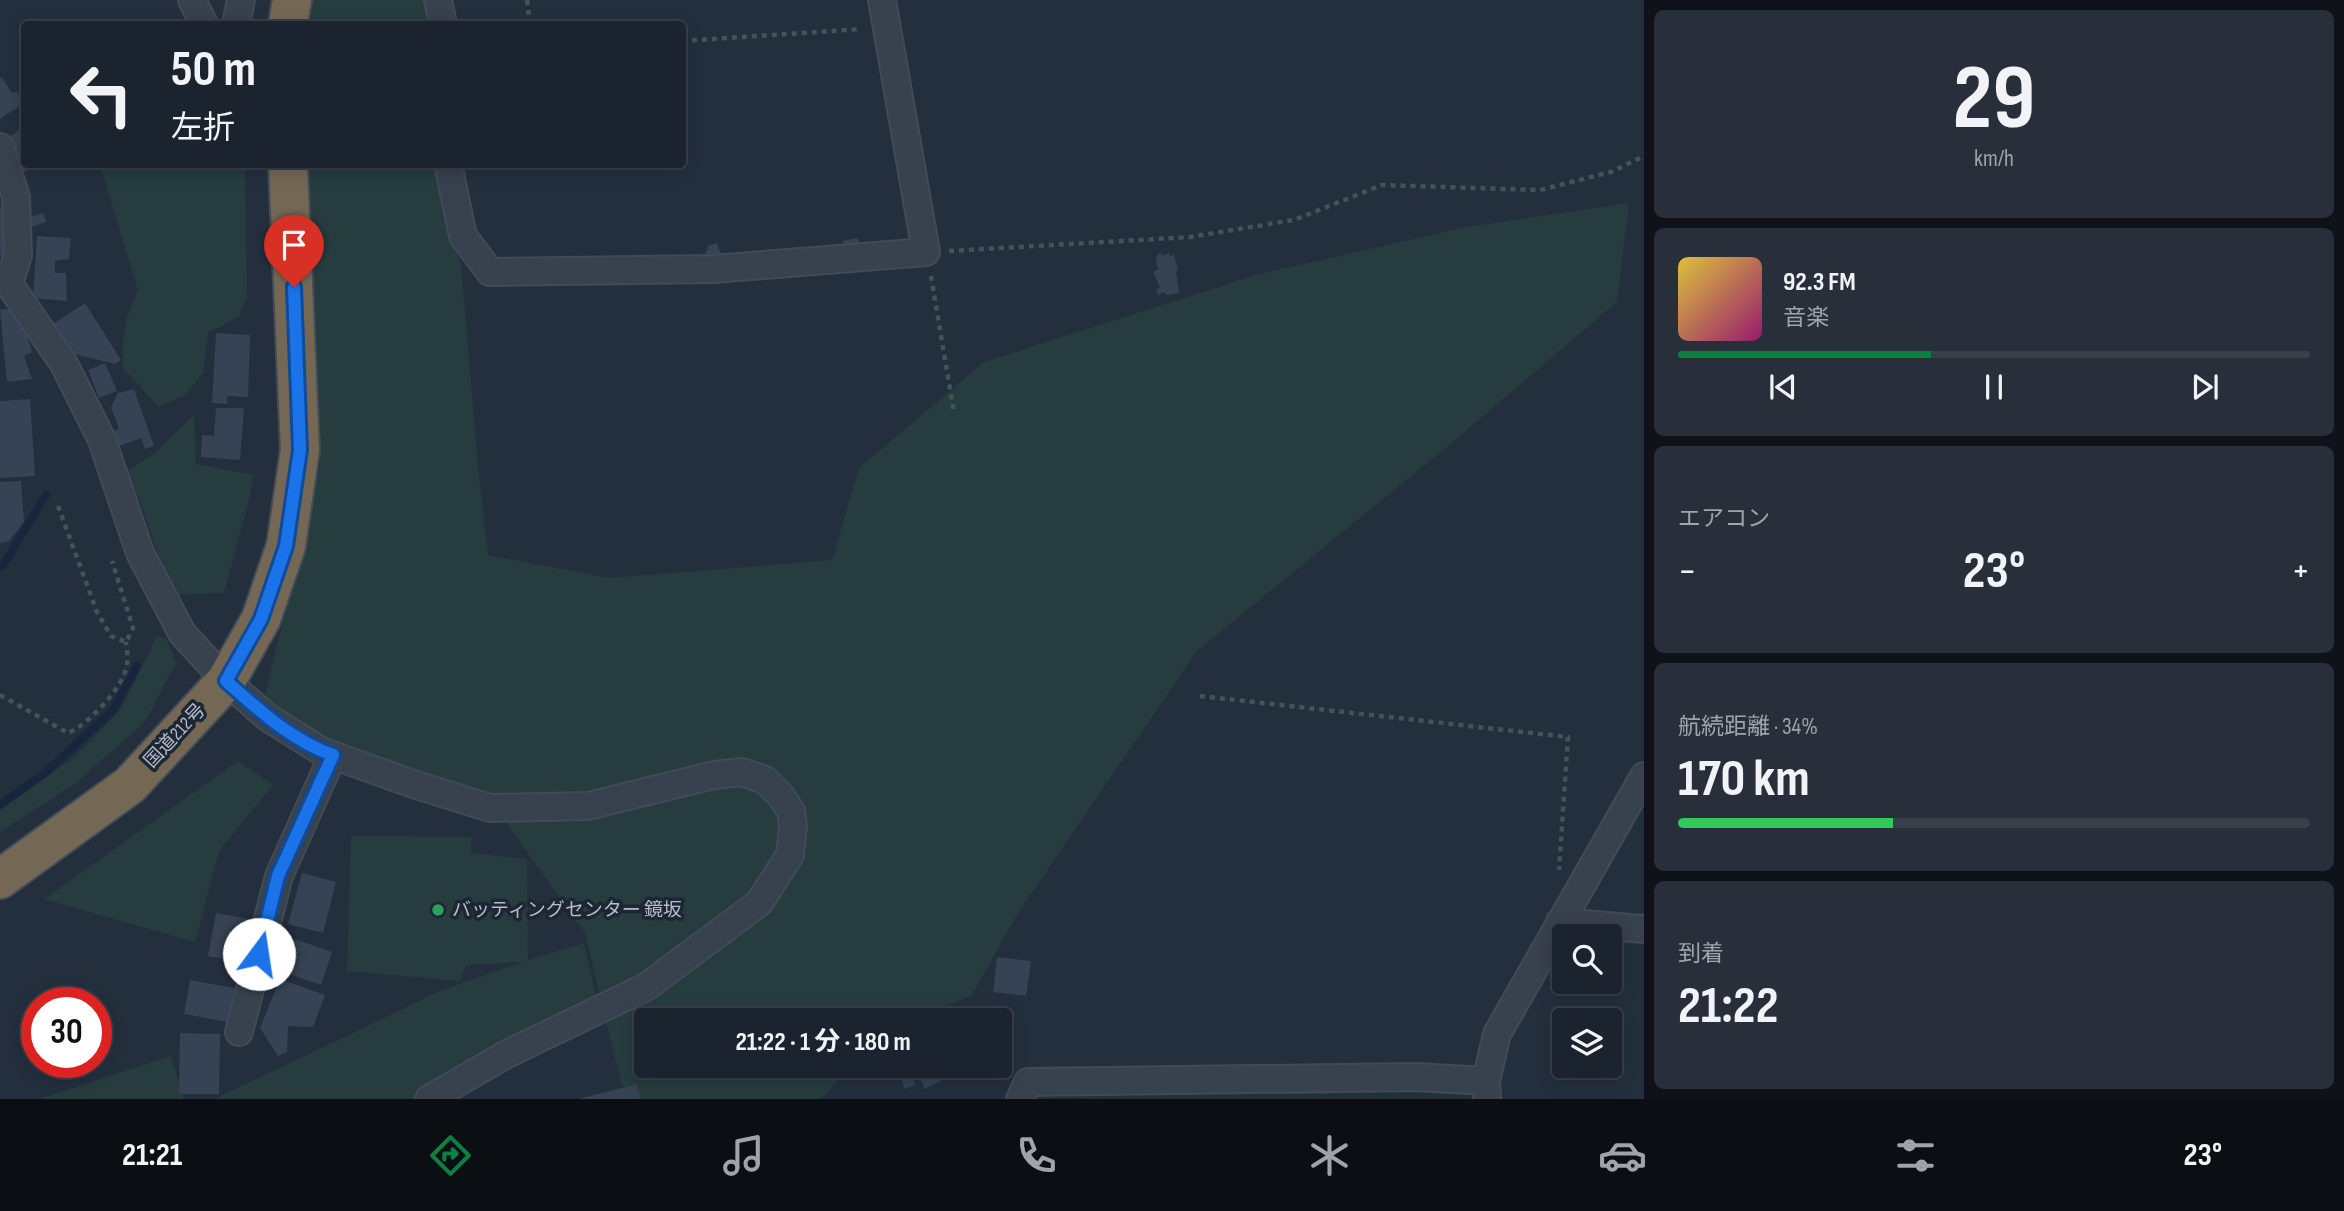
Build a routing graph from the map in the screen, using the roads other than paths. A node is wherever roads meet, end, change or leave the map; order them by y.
1 (192, 0) edge
2 (241, 0) edge
3 (292, 0) edge
4 (438, 0) edge
5 (882, 0) edge
6 (202, 21) edge
7 (237, 21) edge
8 (288, 21) edge
9 (442, 21) edge
10 (0, 147) edge
11 (288, 168) edge
12 (449, 168) edge
13 (4, 282) edge
14 (226, 681) junction
15 (333, 755) junction
16 (1644, 776) edge
17 (0, 879) edge
18 (1564, 916) junction
19 (1644, 929) edge
20 (239, 1032) dead end
21 (1486, 1090) edge
22 (429, 1099) edge
23 (1020, 1099) edge

1 - 6 street
2 - 7 street
3 - 8 highway
4 - 9 street
5 - 12 street
10 - 13 street
11 - 14 highway, 国道212号
13 - 14 street
14 - 15 street
14 - 17 highway, 国道212号
15 - 20 street
15 - 22 street
16 - 18 street
18 - 19 street
18 - 21 street
21 - 23 street

